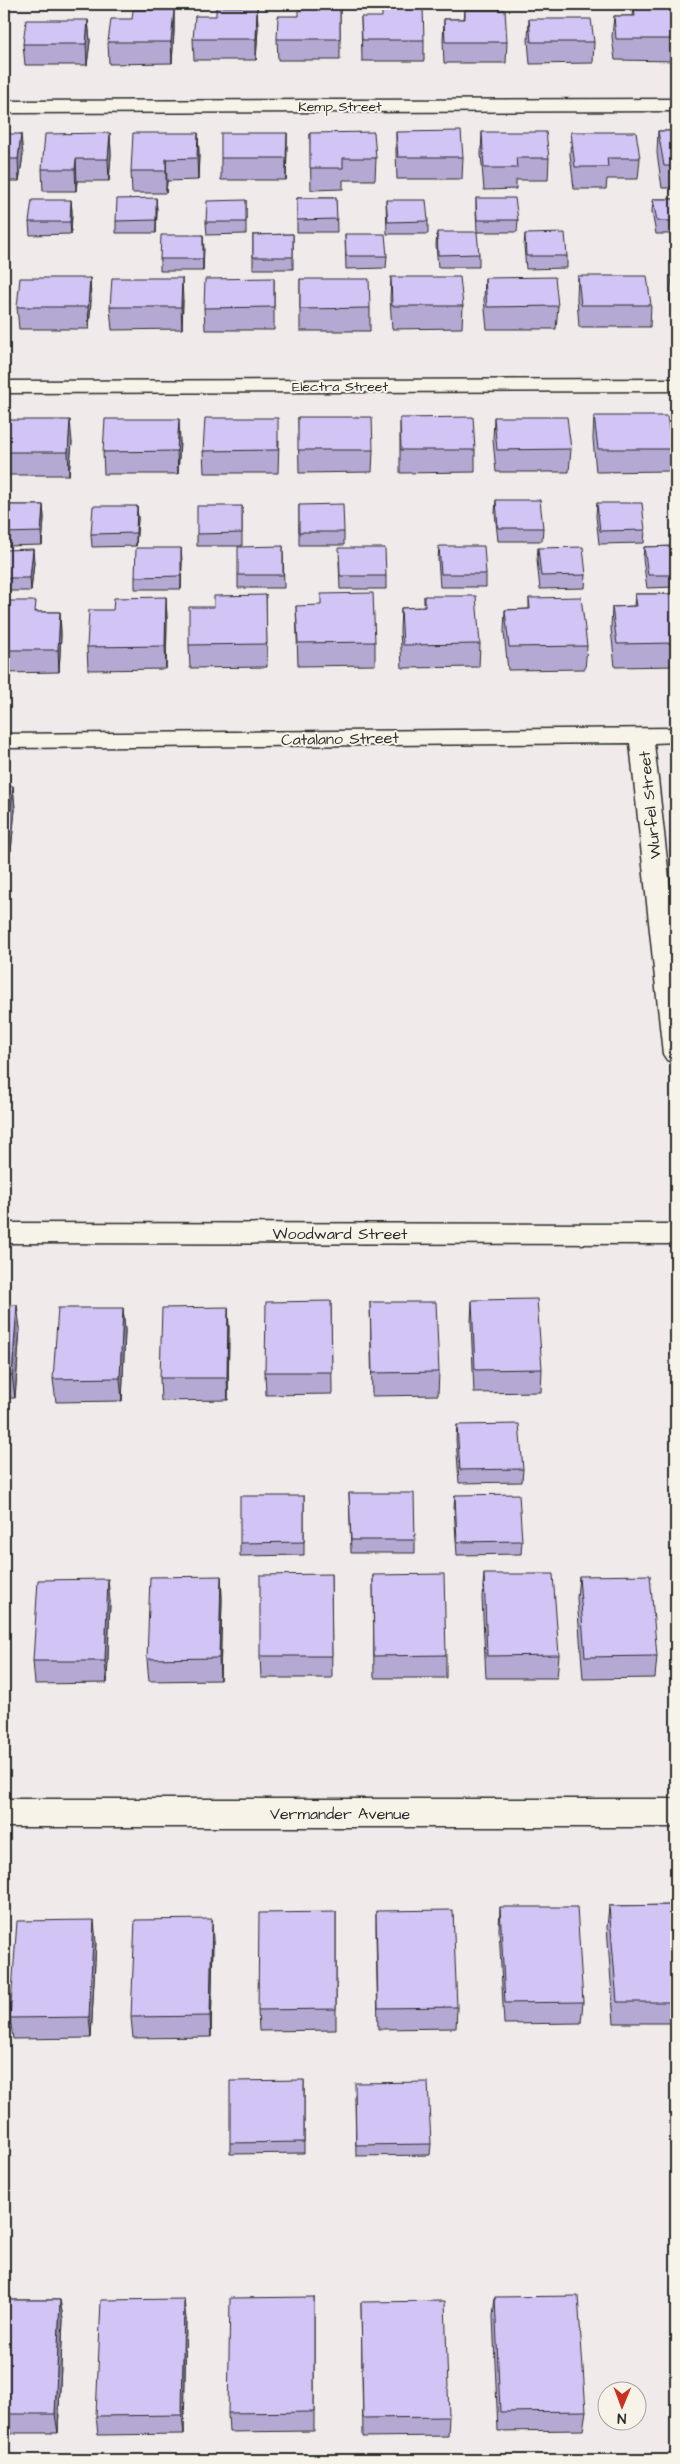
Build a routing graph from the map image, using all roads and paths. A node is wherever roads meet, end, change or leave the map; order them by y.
1 (676, 105) edge
2 (4, 107) edge
3 (676, 385) edge
4 (4, 387) edge
5 (641, 735) junction
6 (676, 735) edge
7 (4, 741) edge
8 (676, 1054) edge
9 (4, 1233) edge
10 (676, 1234) edge
11 (4, 1813) edge
12 (676, 1813) edge

1 - 2 street, Kemp Street
3 - 4 street, Electra Street
5 - 6 street, Catalano Street
5 - 7 street, Catalano Street
5 - 8 street, Wurfel Street
9 - 10 street, Woodward Street
11 - 12 street, Vermander Avenue

